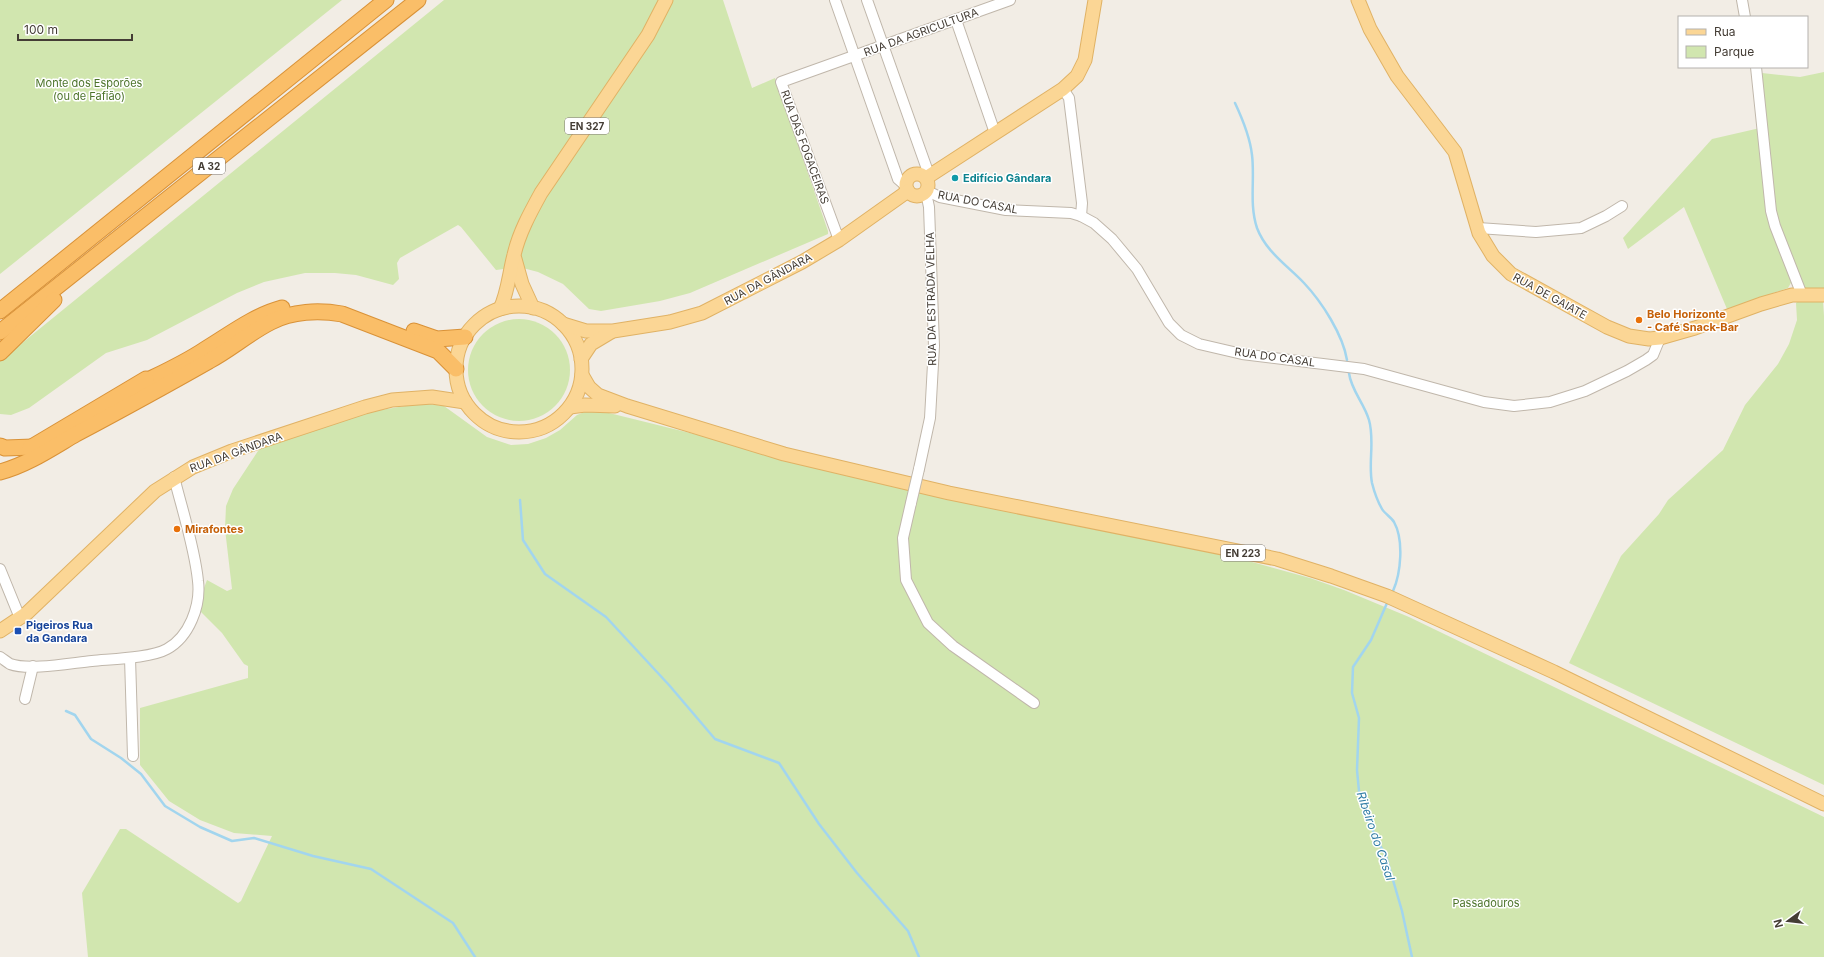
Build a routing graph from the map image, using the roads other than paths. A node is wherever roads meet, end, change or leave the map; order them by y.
1 (386, 0) edge
2 (418, 0) edge
3 (666, 0) edge
4 (835, 0) edge
5 (867, 0) edge
6 (1010, 0) edge
7 (1095, 0) edge
8 (1358, 0) edge
9 (1742, 0) edge
10 (1745, 16) edge
11 (956, 20) junction
12 (883, 46) junction
13 (854, 56) junction
14 (1756, 68) edge
15 (1063, 89) junction
16 (995, 132) junction
17 (926, 185) junction
18 (907, 188) junction
19 (1622, 206) dead end
20 (1081, 216) junction
21 (1478, 228) junction
22 (839, 240) junction
23 (109, 246) junction
24 (514, 255) junction
25 (1802, 295) junction
26 (1824, 295) edge
27 (533, 308) junction
28 (500, 309) junction
29 (0, 311) edge
30 (563, 324) junction
31 (613, 331) junction
32 (0, 332) edge
33 (465, 337) junction
34 (1660, 338) junction
35 (232, 340) junction
36 (0, 353) edge
37 (581, 358) junction
38 (456, 375) junction
39 (582, 376) junction
40 (141, 391) junction
41 (432, 397) junction
42 (465, 402) junction
43 (627, 406) junction
44 (570, 407) junction
45 (0, 446) edge
46 (33, 447) junction
47 (0, 463) edge
48 (0, 472) edge
49 (174, 477) junction
50 (0, 569) edge
51 (20, 618) junction
52 (0, 631) edge
53 (0, 657) edge
54 (130, 658) junction
55 (33, 666) junction
56 (25, 699) dead end
57 (1034, 703) dead end
58 (133, 756) dead end
59 (1824, 804) edge

1 - 29 highway, A 32
2 - 23 highway, A 32
3 - 24 main road, EN 327
4 - 13 street
5 - 12 street, RUA DA ESTRADA VELHA
6 - 11 street, RUA DA AGRICULTURA
7 - 15 main road, RUA DA GÂNDARA
8 - 21 main road, RUA DE GAIATE
9 - 10 street
11 - 12 street, RUA DA AGRICULTURA
11 - 16 street
12 - 13 street, RUA DA AGRICULTURA
12 - 17 street, RUA DA ESTRADA VELHA
13 - 18 street
13 - 22 street, RUA DAS FOGACEIRAS
14 - 25 street
15 - 16 main road, RUA DA GÂNDARA
15 - 20 street
16 - 17 main road, RUA DA GÂNDARA
17 - 18 main road
17 - 18 main road, RUA DA GÂNDARA
17 - 20 street, RUA DO CASAL
17 - 57 street, RUA DA ESTRADA VELHA, bridge
18 - 22 main road, RUA DA GÂNDARA
19 - 21 street
20 - 34 street, RUA DO CASAL
21 - 34 main road, RUA DE GAIATE
22 - 31 main road, RUA DA GÂNDARA
23 - 32 highway, A 32
23 - 36 highway, A 32
24 - 27 main road
24 - 28 main road, EN 327
25 - 26 main road, RUA DE GAIATE
25 - 34 main road, RUA DE GAIATE
27 - 28 main road
27 - 30 main road
28 - 33 main road
30 - 31 main road, RUA DA GÂNDARA
30 - 37 main road
31 - 37 main road, RUA DA GÂNDARA
33 - 35 highway
33 - 38 main road
35 - 38 highway
35 - 40 highway
37 - 39 main road
38 - 41 main road, RUA DA GÂNDARA
38 - 42 main road
39 - 43 main road, EN 223
39 - 44 main road
40 - 46 highway
40 - 48 highway
41 - 42 main road, RUA DA GÂNDARA
41 - 49 main road, RUA DA GÂNDARA
42 - 44 main road
43 - 44 main road, EN 223
43 - 59 main road, EN 223
45 - 46 highway
46 - 47 highway
49 - 51 main road, RUA DA GÂNDARA
49 - 54 street
50 - 51 street
51 - 52 main road, RUA DA GÂNDARA
53 - 55 street
54 - 55 street
54 - 58 street
55 - 56 street

